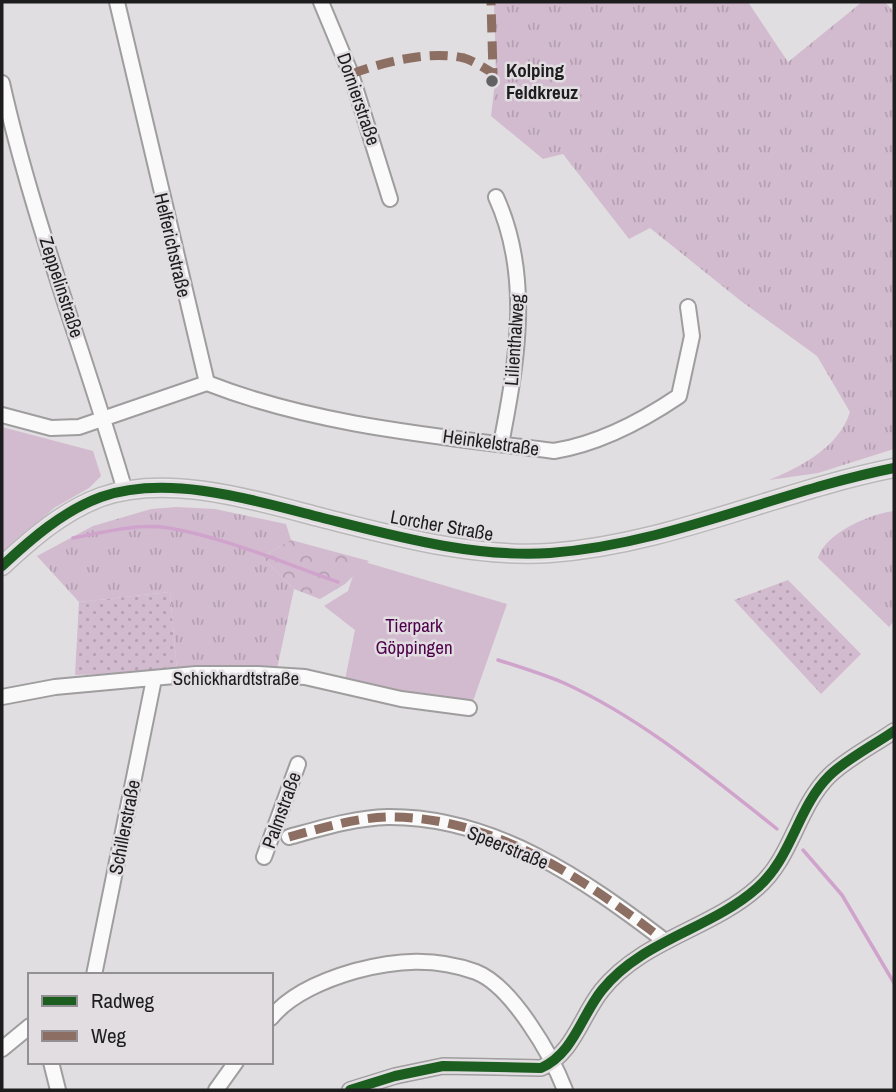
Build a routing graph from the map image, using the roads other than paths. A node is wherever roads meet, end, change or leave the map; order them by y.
1 (117, 2) edge
2 (321, 2) edge
3 (2, 83) edge
4 (496, 197) dead end
5 (390, 199) dead end
6 (688, 307) dead end
7 (207, 383) junction
8 (2, 415) edge
9 (105, 418) junction
10 (501, 444) junction
11 (894, 468) edge
12 (124, 491) junction
13 (2, 566) edge
14 (154, 679) junction
15 (2, 697) edge
16 (468, 708) dead end
17 (894, 731) edge
18 (298, 764) dead end
19 (289, 837) dead end
20 (264, 856) dead end
21 (665, 941) junction
22 (94, 973) edge
23 (273, 1017) edge
24 (28, 1028) edge
25 (2, 1049) edge
26 (553, 1062) junction
27 (52, 1064) edge
28 (235, 1064) edge
29 (394, 1083) edge
30 (58, 1090) edge
31 (216, 1090) edge
32 (351, 1090) edge
33 (565, 1090) edge

1 - 7 street, Helferichstraße
2 - 5 street, Dornierstraße
3 - 9 street, Zeppelinstraße
4 - 10 street, Lilienthalweg
6 - 10 street, Heinkelstraße
7 - 9 street
7 - 10 street, Heinkelstraße
8 - 9 street
9 - 12 street, Zeppelinstraße
11 - 12 main road, Lorcher Straße
12 - 13 main road, Lorcher Straße
14 - 15 street, Schickhardtstraße
14 - 16 street, Schickhardtstraße
14 - 22 street, Schillerstraße
17 - 21 street
18 - 20 street, Palmstraße
19 - 21 street, Speerstraße
21 - 26 street
23 - 26 street
24 - 25 street
26 - 29 street
26 - 33 street
27 - 30 street
28 - 31 street
29 - 32 street

